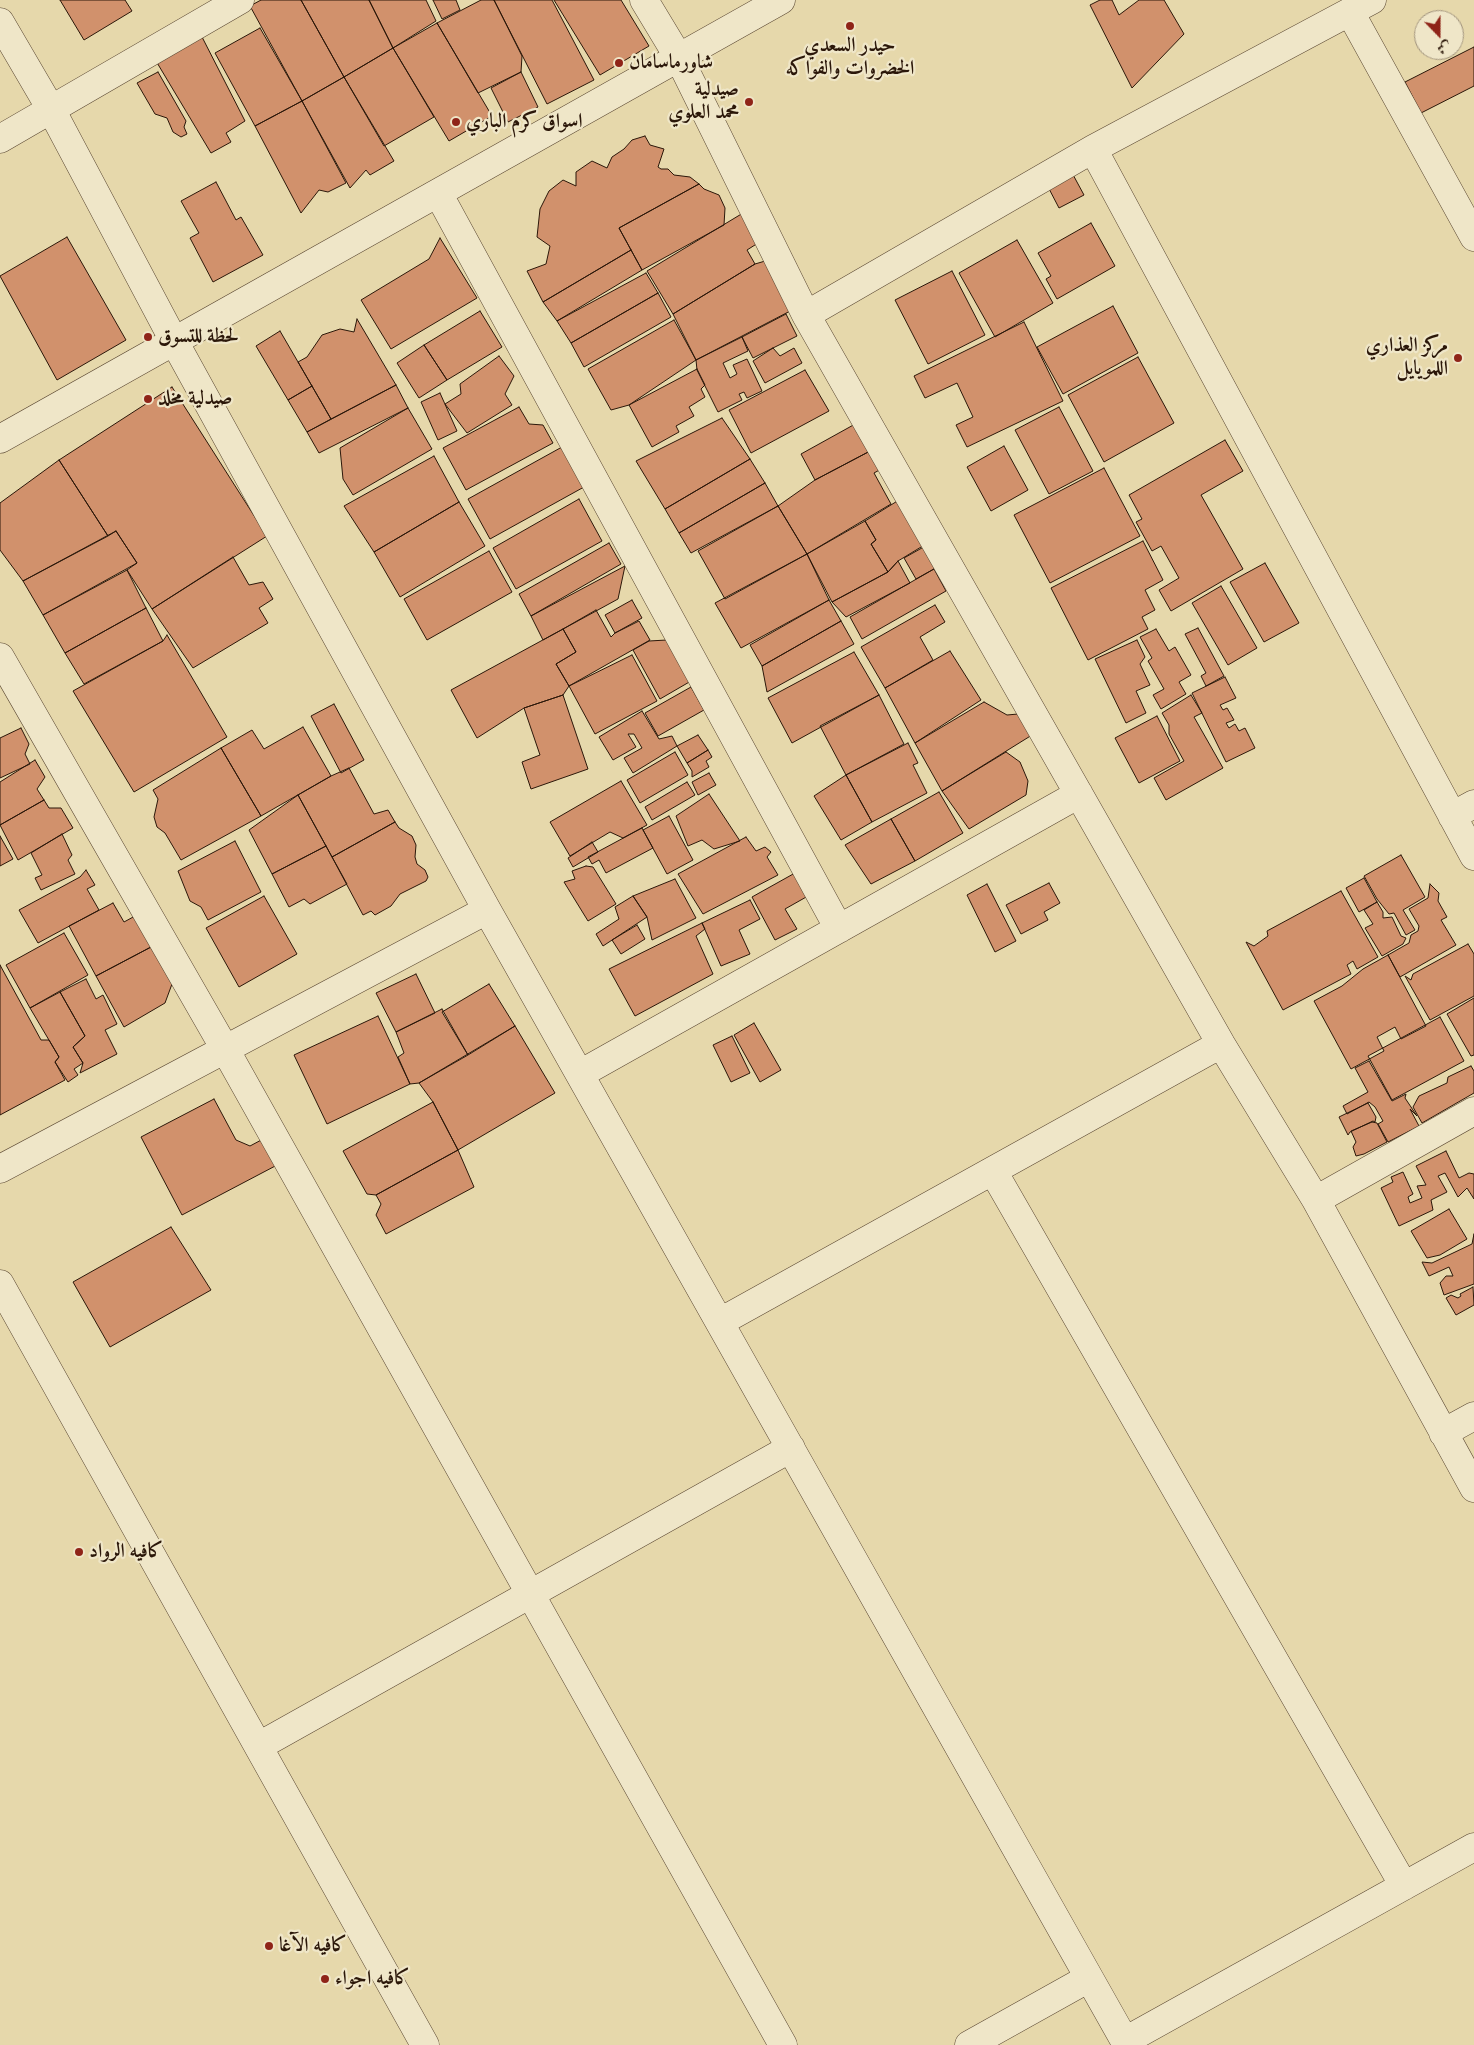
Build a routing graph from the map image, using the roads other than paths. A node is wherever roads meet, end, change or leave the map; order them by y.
1 (240, 0) edge
2 (644, 0) edge
3 (781, 0) edge
4 (1361, 6) edge
5 (0, 22) edge
6 (679, 58) junction
7 (52, 111) junction
8 (0, 139) edge
9 (1093, 149) junction
10 (438, 193) junction
11 (1474, 237) edge
12 (806, 315) junction
13 (174, 342) junction
14 (0, 439) edge
15 (0, 656) edge
16 (1079, 794) junction
17 (1463, 810) edge
18 (1474, 856) edge
19 (487, 910) junction
20 (839, 929) junction
21 (1221, 1044) junction
22 (225, 1049) junction
23 (580, 1074) junction
24 (1474, 1112) edge
25 (0, 1169) edge
26 (993, 1171) junction
27 (1316, 1200) junction
28 (0, 1284) edge
29 (720, 1322) junction
30 (1474, 1416) edge
31 (1443, 1433) junction
32 (791, 1448) junction
33 (1474, 1488) edge
34 (532, 1593) junction
35 (259, 1746) junction
36 (1474, 1847) edge
37 (1404, 1886) junction
38 (1089, 1978) junction
39 (1126, 2043) edge
40 (424, 2045) edge
41 (783, 2045) edge
42 (969, 2045) edge

1 - 7 street
2 - 6 street
3 - 6 street
4 - 9 street
4 - 11 street
5 - 7 street
6 - 10 street
6 - 12 street
7 - 8 street
7 - 13 street
9 - 12 street
9 - 17 street
10 - 13 street
10 - 20 street
12 - 16 street
13 - 14 street
13 - 19 street
15 - 22 street
16 - 20 street
16 - 21 street
17 - 18 street
19 - 22 street
19 - 23 street
20 - 23 street
21 - 26 street
21 - 27 street
22 - 25 street
22 - 34 street
23 - 29 street
24 - 27 street
26 - 29 street
26 - 37 street
27 - 31 street
28 - 35 street
29 - 32 street
30 - 31 street
31 - 33 street
32 - 34 street
32 - 38 street
34 - 35 street
34 - 41 street
35 - 40 street
36 - 37 street
37 - 39 street
38 - 39 street
38 - 42 street

